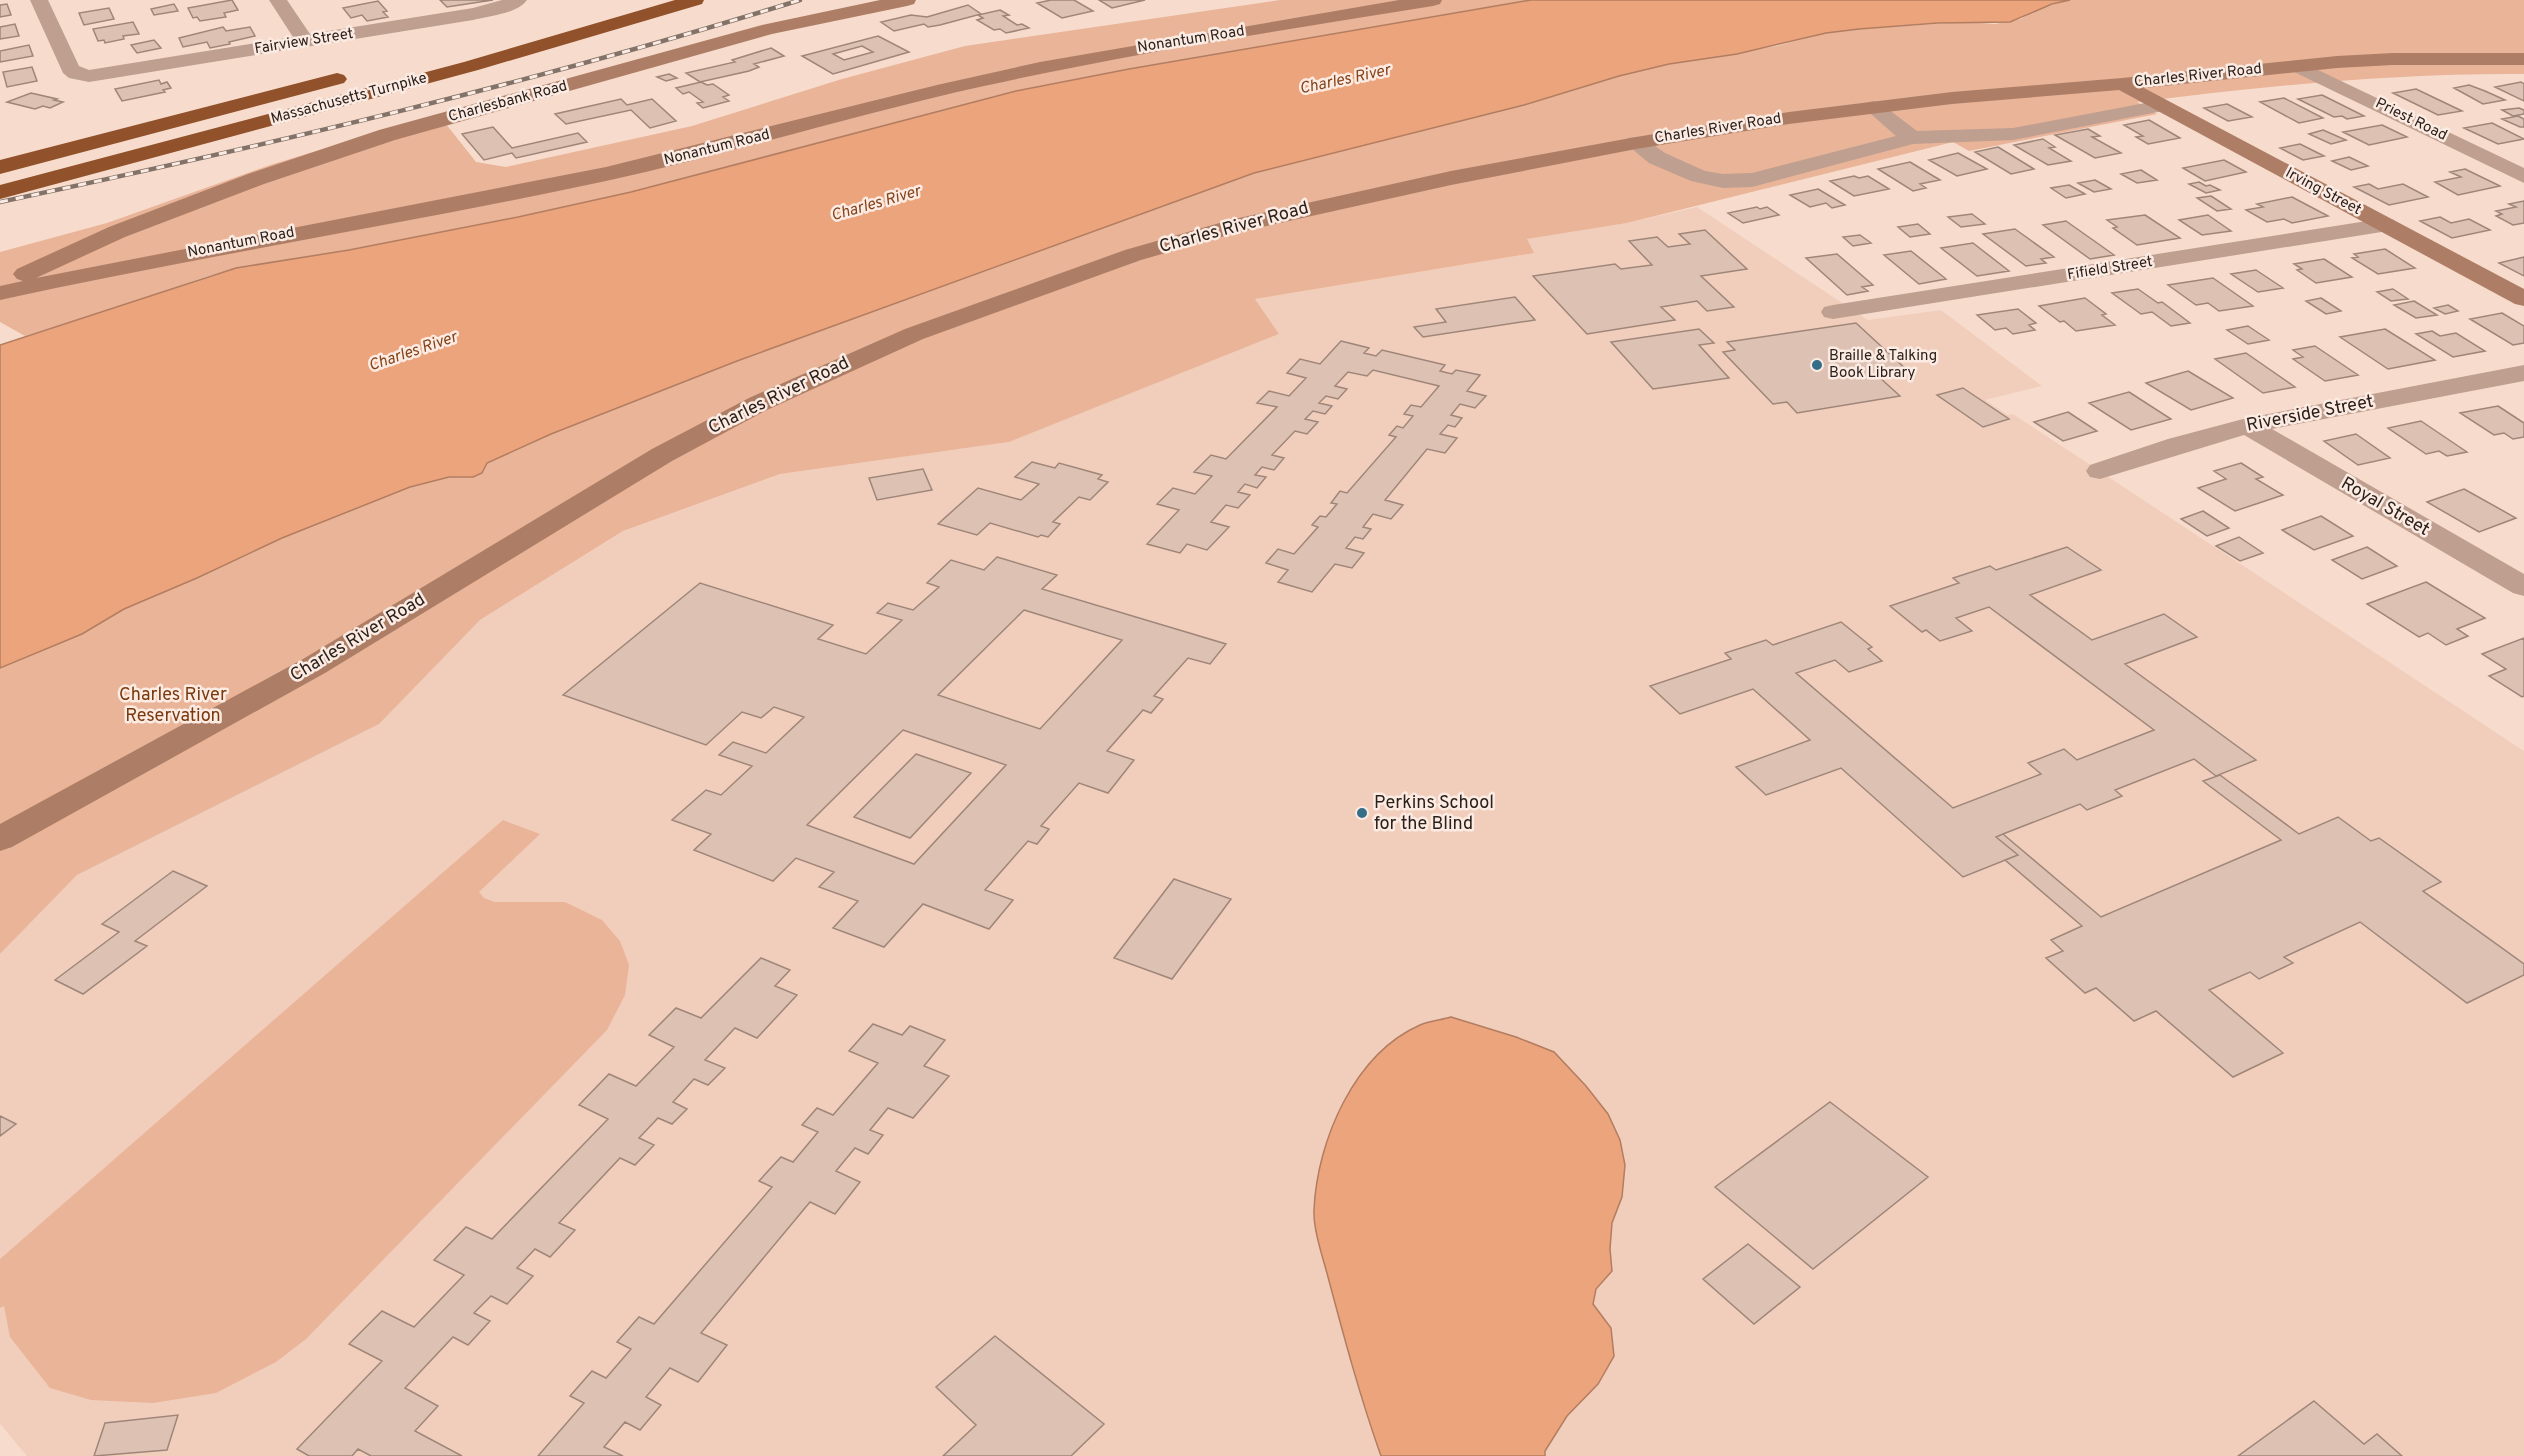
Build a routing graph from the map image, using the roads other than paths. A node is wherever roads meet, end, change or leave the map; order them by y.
1 (39, 0) edge
2 (278, 0) edge
3 (518, 0) edge
4 (695, 0) edge
5 (707, 0) edge
6 (907, 0) edge
7 (1433, 0) edge
8 (650, 15) junction
9 (305, 41) junction
10 (2524, 59) edge
11 (2297, 66) junction
12 (355, 74) dead end
13 (2122, 84) junction
14 (2161, 106) junction
15 (1873, 107) junction
16 (1912, 138) junction
17 (1635, 143) junction
18 (0, 167) edge
19 (2524, 176) edge
20 (0, 192) edge
21 (2386, 225) junction
22 (117, 232) junction
23 (10, 263) dead end
24 (0, 293) edge
25 (2524, 298) edge
26 (1833, 312) dead end
27 (2524, 373) edge
28 (2247, 426) junction
29 (2100, 471) dead end
30 (2524, 587) edge
31 (0, 839) edge

1 - 9 street, Fairview Street
2 - 9 street
3 - 9 street, Fairview Street
4 - 8 highway, Massachusetts Turnpike
5 - 8 highway
6 - 22 street, Charlesbank Road
7 - 24 street, Nonantum Road
8 - 20 highway, Massachusetts Turnpike
10 - 11 street, Charles River Road
11 - 13 street, Charles River Road
11 - 19 street, Priest Road
12 - 18 highway, Massachusetts Turnpike
13 - 14 street, Irving Street
13 - 15 street, Charles River Road
14 - 16 street, Charles River Road
14 - 21 street, Irving Street
15 - 16 street
15 - 17 street, Charles River Road
16 - 17 street, Charles River Road
17 - 31 street, Charles River Road
21 - 25 street, Irving Street
21 - 26 street, Fifield Street
22 - 23 street, Charlesbank Road
22 - 24 street, Charlesbank Road
27 - 28 street, Riverside Street
28 - 29 street, Riverside Street
28 - 30 street, Royal Street

